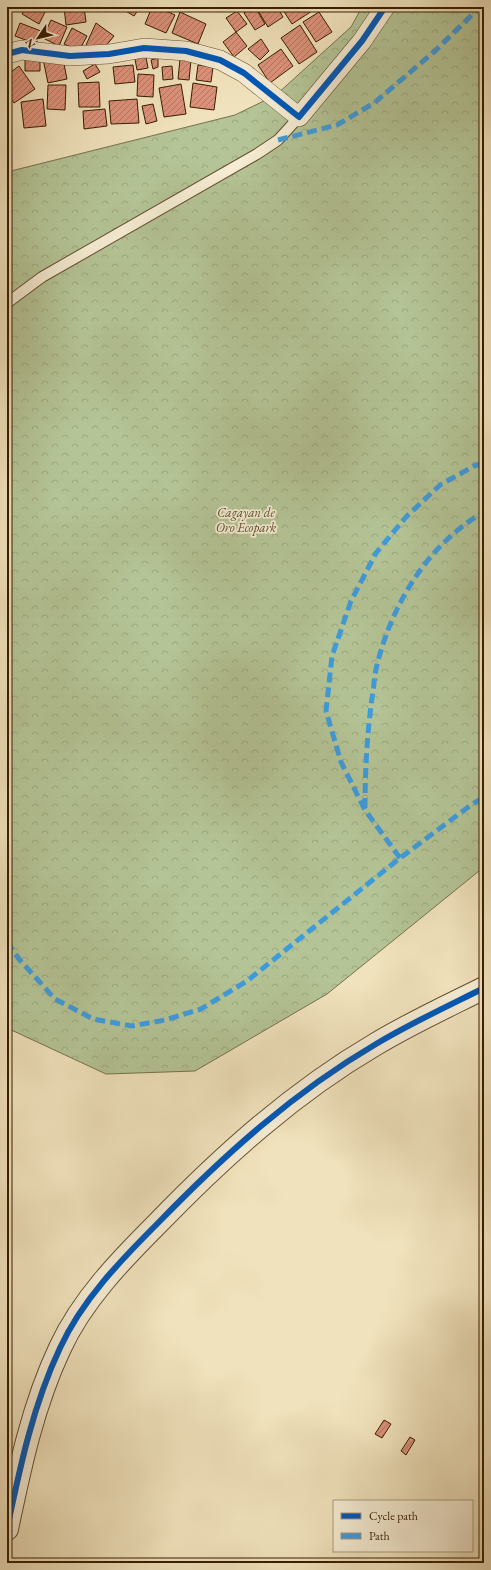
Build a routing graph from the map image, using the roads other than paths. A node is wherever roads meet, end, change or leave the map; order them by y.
1 (385, 7) edge
2 (7, 54) edge
3 (299, 117) junction
4 (7, 303) edge
5 (484, 988) edge
6 (7, 1529) edge

1 - 3 street
2 - 3 street
3 - 4 lane
5 - 6 street

